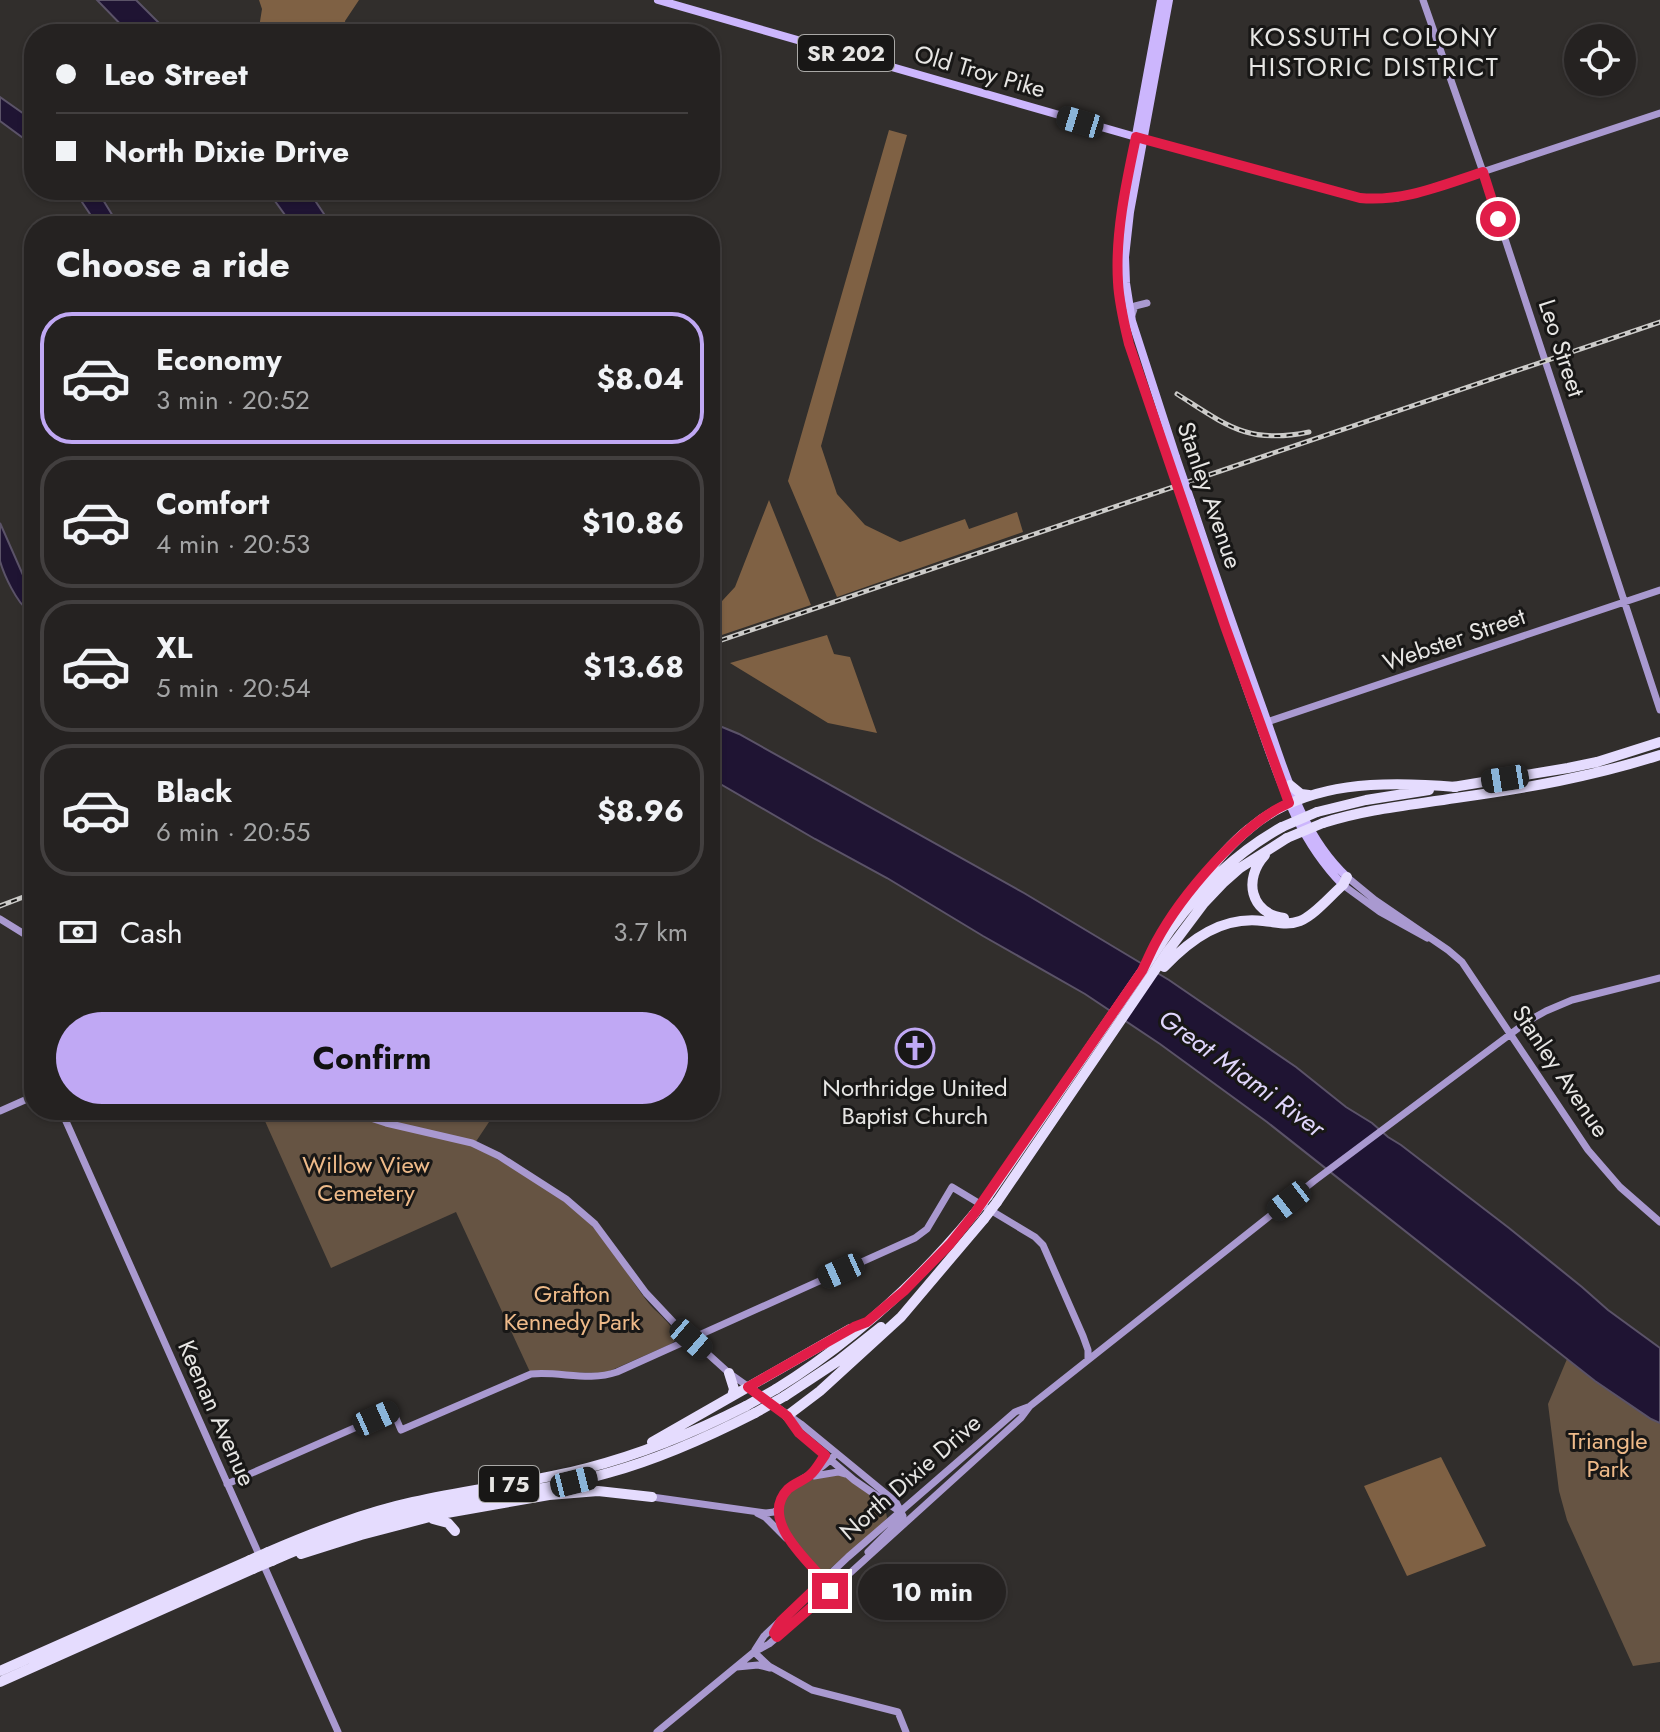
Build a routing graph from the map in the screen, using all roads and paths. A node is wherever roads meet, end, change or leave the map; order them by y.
1 (658, 0) edge
2 (1161, 0) edge
3 (1169, 0) edge
4 (1423, 0) edge
5 (1660, 113) edge
6 (1140, 138) junction
7 (1483, 172) junction
8 (1147, 303) dead end
9 (1132, 321) junction
10 (1172, 458) junction
11 (1660, 590) edge
12 (1625, 602) junction
13 (1660, 710) edge
14 (1264, 724) junction
15 (1659, 747) edge
16 (1290, 785) junction
17 (1456, 787) junction
18 (1311, 795) junction
19 (1292, 801) junction
20 (1320, 818) junction
21 (1282, 836) junction
22 (1343, 881) junction
23 (1, 919) edge
24 (24, 934) edge
25 (1165, 948) junction
26 (1660, 978) edge
27 (1511, 1034) junction
28 (1102, 1039) junction
29 (24, 1100) edge
30 (0, 1111) edge
31 (65, 1120) edge
32 (377, 1120) edge
33 (979, 1217) junction
34 (1660, 1222) edge
35 (937, 1273) junction
36 (867, 1322) junction
37 (691, 1339) junction
38 (1088, 1359) junction
39 (729, 1373) junction
40 (748, 1387) junction
41 (781, 1392) junction
42 (732, 1396) junction
43 (1030, 1406) junction
44 (750, 1410) junction
45 (787, 1416) junction
46 (806, 1429) junction
47 (638, 1453) junction
48 (829, 1456) junction
49 (848, 1474) junction
50 (808, 1477) junction
51 (868, 1480) junction
52 (950, 1483) junction
53 (227, 1484) junction
54 (925, 1491) junction
55 (652, 1497) joint
56 (880, 1498) junction
57 (891, 1499) junction
58 (780, 1508) junction
59 (755, 1512) junction
60 (901, 1512) junction
61 (427, 1518) junction
62 (886, 1525) junction
63 (455, 1531) dead end
64 (789, 1541) junction
65 (859, 1548) junction
66 (270, 1556) junction
67 (252, 1564) junction
68 (861, 1564) junction
69 (843, 1579) junction
70 (824, 1580) junction
71 (781, 1621) junction
72 (777, 1637) junction
73 (754, 1652) junction
74 (737, 1667) junction
75 (774, 1669) junction
76 (0, 1671) edge
77 (0, 1682) edge
78 (338, 1732) edge
79 (657, 1732) edge
80 (906, 1732) edge

1 - 6 main road, Old Troy Pike / SR 202
2 - 6 main road, Stanley Avenue
3 - 6 main road, Stanley Avenue
4 - 7 main road, Leo Street
5 - 7 main road, Old Troy Pike / SR 202
6 - 7 main road, Old Troy Pike / SR 202
6 - 9 main road, Stanley Avenue
6 - 10 main road, Stanley Avenue
7 - 12 main road, Leo Street
8 - 9 main road
9 - 10 main road, Stanley Avenue
10 - 14 main road, Stanley Avenue, bridge
11 - 12 main road, Webster Street
12 - 13 main road, Leo Street
12 - 14 main road, Webster Street
14 - 16 main road, Stanley Avenue
14 - 19 main road, Stanley Avenue
15 - 17 highway
15 - 20 highway
16 - 18 highway
16 - 19 main road, Stanley Avenue
17 - 18 highway
17 - 20 highway
18 - 19 highway
19 - 22 main road, Stanley Avenue
19 - 25 highway
20 - 21 highway, bridge
21 - 22 highway
21 - 25 highway
21 - 25 highway
22 - 25 highway
22 - 27 main road, Stanley Avenue
23 - 24 main road
25 - 28 highway, I 75
25 - 28 highway, I 75
26 - 27 main road, North Dixie Drive
27 - 34 main road, Stanley Avenue
27 - 38 main road, North Dixie Drive
28 - 33 highway, I 75, bridge
29 - 30 main road
31 - 53 main road, Keenan Avenue
32 - 37 main road
33 - 35 highway, I 75
33 - 36 highway, I 75
35 - 41 highway, I 75
35 - 45 highway
36 - 40 highway
36 - 41 highway, I 75
37 - 38 main road
37 - 39 main road
37 - 53 main road
38 - 43 main road, North Dixie Drive
39 - 40 main road
39 - 42 highway
40 - 42 highway
40 - 45 main road
41 - 44 highway, I 75, bridge
42 - 47 highway
43 - 52 main road, North Dixie Drive
43 - 54 main road, North Dixie Drive
44 - 47 highway, I 75
44 - 66 highway, I 75
45 - 46 main road
45 - 48 main road
46 - 48 main road
46 - 51 main road
47 - 66 highway, I 75
48 - 49 main road
48 - 50 main road
48 - 51 main road
49 - 50 main road
49 - 56 main road
50 - 58 main road
51 - 57 main road
52 - 60 main road
52 - 68 main road, North Dixie Drive
53 - 78 main road, Keenan Avenue
54 - 57 main road
54 - 60 main road, North Dixie Drive
55 - 59 main road
55 - 61 highway
56 - 60 main road
56 - 62 main road
57 - 60 main road
58 - 59 main road
58 - 64 main road
59 - 64 main road
60 - 62 main road, North Dixie Drive
60 - 68 main road
61 - 63 highway
61 - 66 highway
62 - 65 main road, North Dixie Drive
64 - 70 main road
65 - 69 main road
65 - 70 main road, North Dixie Drive
66 - 67 highway, I 75, bridge
67 - 76 highway, I 75
67 - 77 highway, I 75
68 - 69 main road, North Dixie Drive
69 - 72 main road, North Dixie Drive
70 - 71 main road, North Dixie Drive
71 - 72 main road
71 - 73 main road, North Dixie Drive
72 - 73 main road, North Dixie Drive
73 - 74 main road, North Dixie Drive
73 - 75 main road
74 - 75 main road
74 - 79 main road, North Dixie Drive
75 - 80 main road

